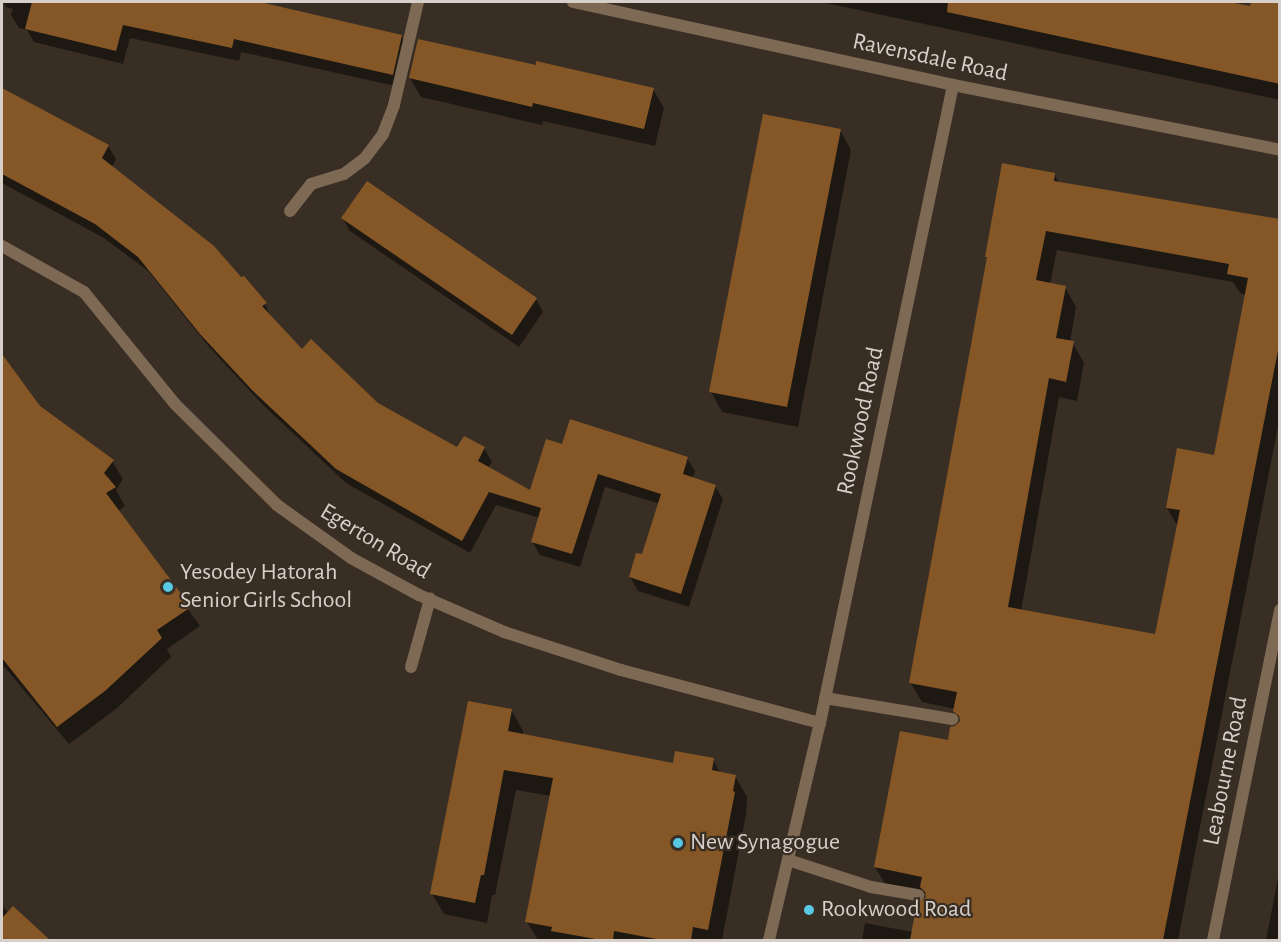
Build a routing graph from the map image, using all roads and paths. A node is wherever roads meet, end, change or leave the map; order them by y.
1 (417, 2) edge
2 (573, 2) edge
3 (952, 84) junction
4 (1280, 150) edge
5 (290, 211) dead end
6 (2, 246) edge
7 (430, 599) junction
8 (1280, 610) edge
9 (411, 667) dead end
10 (825, 698) junction
11 (952, 719) dead end
12 (820, 723) junction
13 (788, 860) junction
14 (918, 896) dead end
15 (769, 940) edge
16 (1213, 940) edge

1 - 5 street
2 - 3 street, Ravensdale Road
3 - 4 street, Ravensdale Road
3 - 10 street, Rookwood Road
6 - 7 street, Egerton Road
7 - 9 street
7 - 12 street, Egerton Road
8 - 16 street, Leabourne Road
10 - 11 street
10 - 12 street, Rookwood Road
12 - 13 street, Rookwood Road
13 - 14 street
13 - 15 street, Rookwood Road

